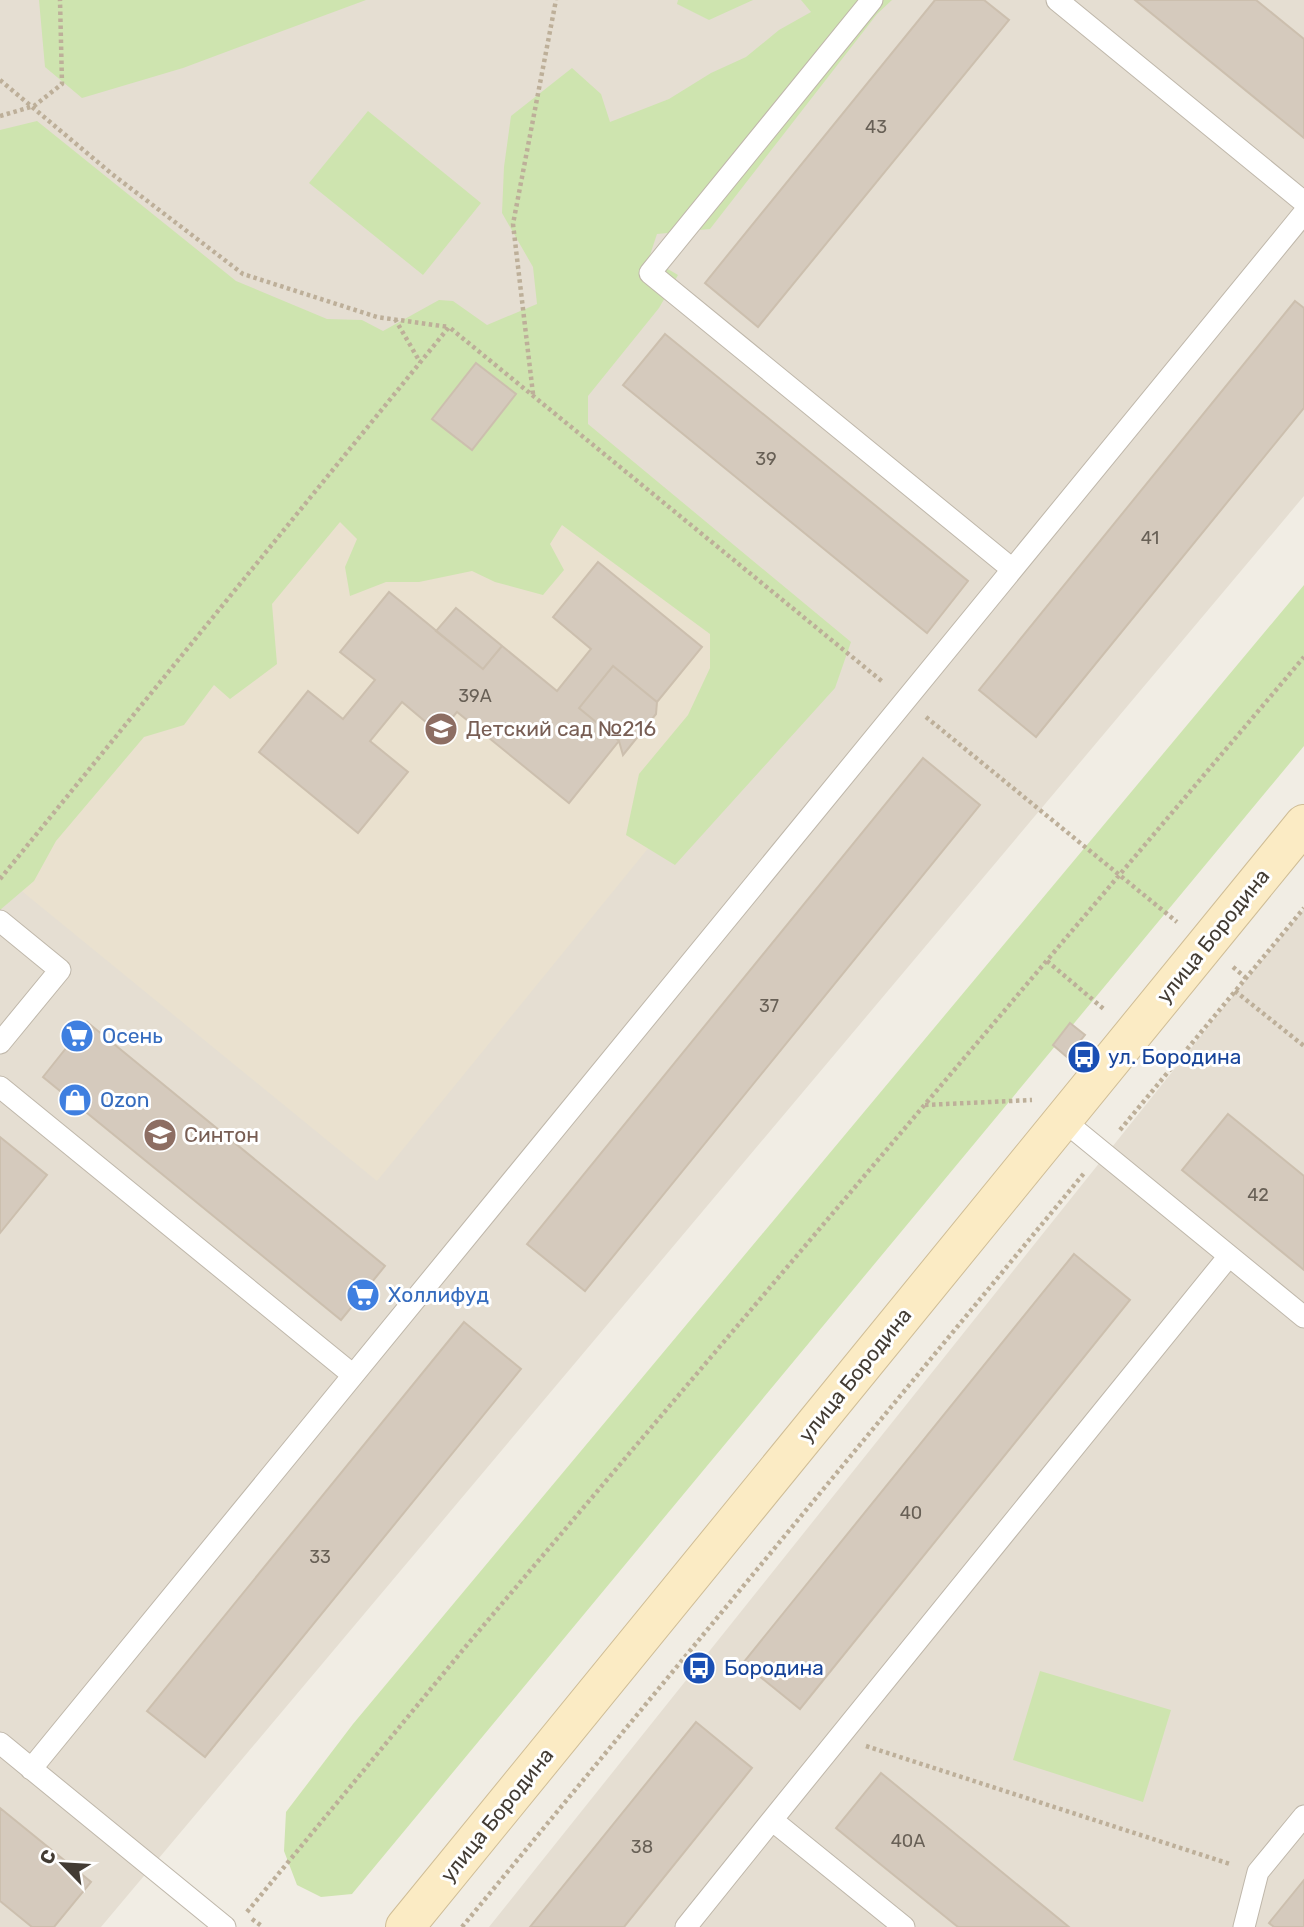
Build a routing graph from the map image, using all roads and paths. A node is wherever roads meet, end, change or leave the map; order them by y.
1 (60, 0) edge
2 (556, 0) edge
3 (872, 0) edge
4 (1057, 0) edge
5 (0, 80) edge
6 (34, 106) junction
7 (0, 116) edge
8 (1304, 202) edge
9 (1304, 213) edge
10 (395, 319) junction
11 (449, 327) junction
12 (420, 362) junction
13 (533, 395) junction
14 (1013, 569) junction
15 (1304, 657) edge
16 (906, 700) junction
17 (1304, 824) edge
18 (1120, 875) junction
19 (0, 879) edge
20 (1304, 908) edge
21 (0, 920) edge
22 (1206, 945) junction
23 (1047, 961) junction
24 (1246, 978) junction
25 (1235, 991) junction
26 (1133, 1033) junction
27 (0, 1043) edge
28 (1304, 1046) edge
29 (0, 1087) edge
30 (924, 1105) junction
31 (1072, 1109) junction
32 (1102, 1152) junction
33 (1229, 1256) junction
34 (1304, 1317) edge
35 (353, 1375) junction
36 (853, 1742) dead end
37 (0, 1744) edge
38 (31, 1769) junction
39 (1304, 1816) edge
40 (772, 1820) junction
41 (1258, 1872) junction
42 (233, 1924) edge
43 (405, 1927) edge
44 (462, 1927) edge
45 (686, 1927) edge
46 (904, 1927) edge
47 (1244, 1927) edge

1 - 6 path
2 - 13 path
3 - 14 lane
4 - 8 lane
5 - 6 path
6 - 7 path
6 - 10 path
9 - 14 lane
10 - 11 path
10 - 12 path
11 - 12 path
11 - 13 path
12 - 19 path
13 - 16 path
14 - 16 lane
15 - 18 path
16 - 18 path
16 - 35 lane
17 - 22 street, улица Бородина
18 - 22 path
18 - 23 path
20 - 24 path
21 - 27 lane
22 - 24 path
22 - 26 street, улица Бородина
23 - 26 path
23 - 30 path
24 - 25 path
25 - 28 path
25 - 32 path
26 - 31 street, улица Бородина
29 - 35 lane
30 - 31 path
30 - 42 path
31 - 32 lane
31 - 43 street, улица Бородина
32 - 33 lane
32 - 44 path
33 - 34 lane
33 - 40 lane
35 - 38 lane
36 - 41 path
37 - 38 lane
38 - 42 lane
39 - 41 lane
40 - 45 lane
40 - 46 lane
41 - 47 lane

